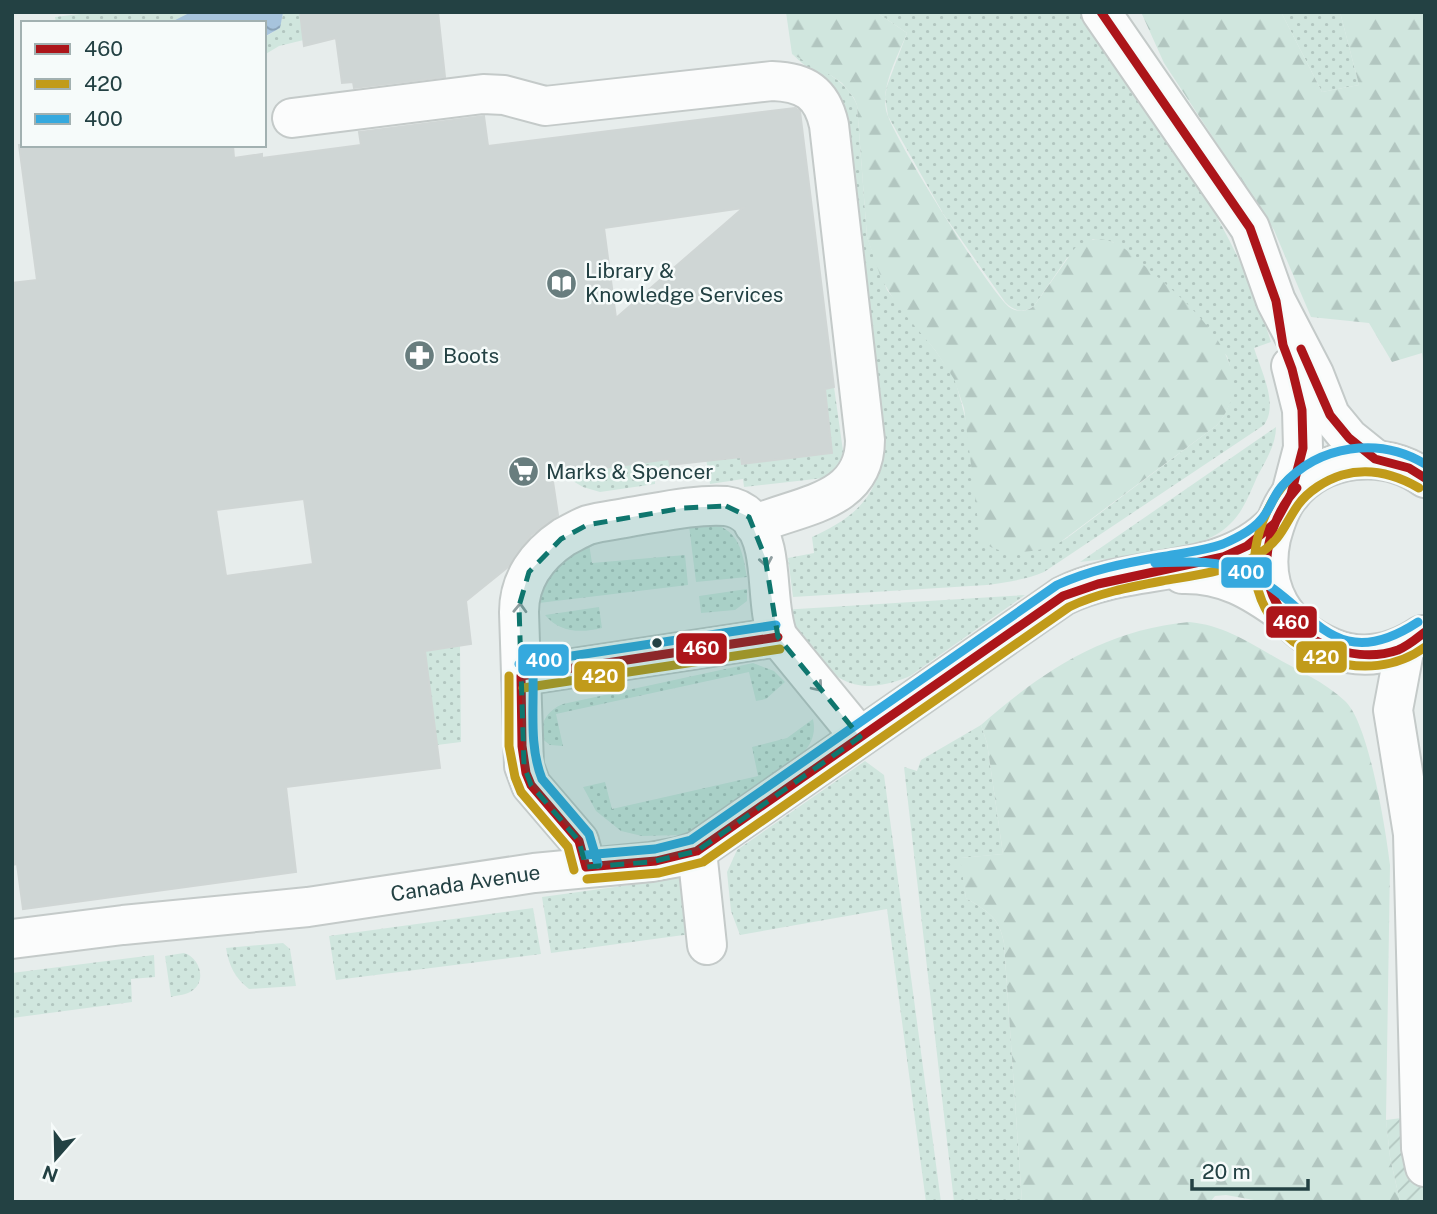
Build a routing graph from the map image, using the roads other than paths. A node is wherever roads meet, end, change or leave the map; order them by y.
1 (1101, 12) edge
2 (292, 118) dead end
3 (1276, 301) junction
4 (1375, 459) junction
5 (1425, 478) edge
6 (1283, 509) junction
7 (754, 525) junction
8 (1131, 577) junction
9 (1285, 614) junction
10 (778, 637) junction
11 (1415, 639) edge
12 (1342, 652) junction
13 (521, 676) junction
14 (860, 737) junction
15 (1413, 834) junction
16 (697, 851) junction
17 (586, 867) junction
18 (12, 939) edge
19 (707, 945) dead end
20 (1425, 1167) edge

1 - 3 street
2 - 7 street
3 - 4 street
3 - 6 street
4 - 5 street
4 - 6 street, Canada Avenue
6 - 8 street, Canada Avenue
6 - 9 street
7 -> 10 street
13 -> 7 street
8 - 9 street, Canada Avenue
8 - 14 street, Canada Avenue
9 - 12 street, Canada Avenue
10 - 13 street
10 -> 14 street
11 - 12 street
11 - 15 street
12 - 15 street
13 - 17 street
14 - 16 street, Canada Avenue
15 - 20 street
16 - 17 street, Canada Avenue
16 - 19 street
17 - 18 street, Canada Avenue

